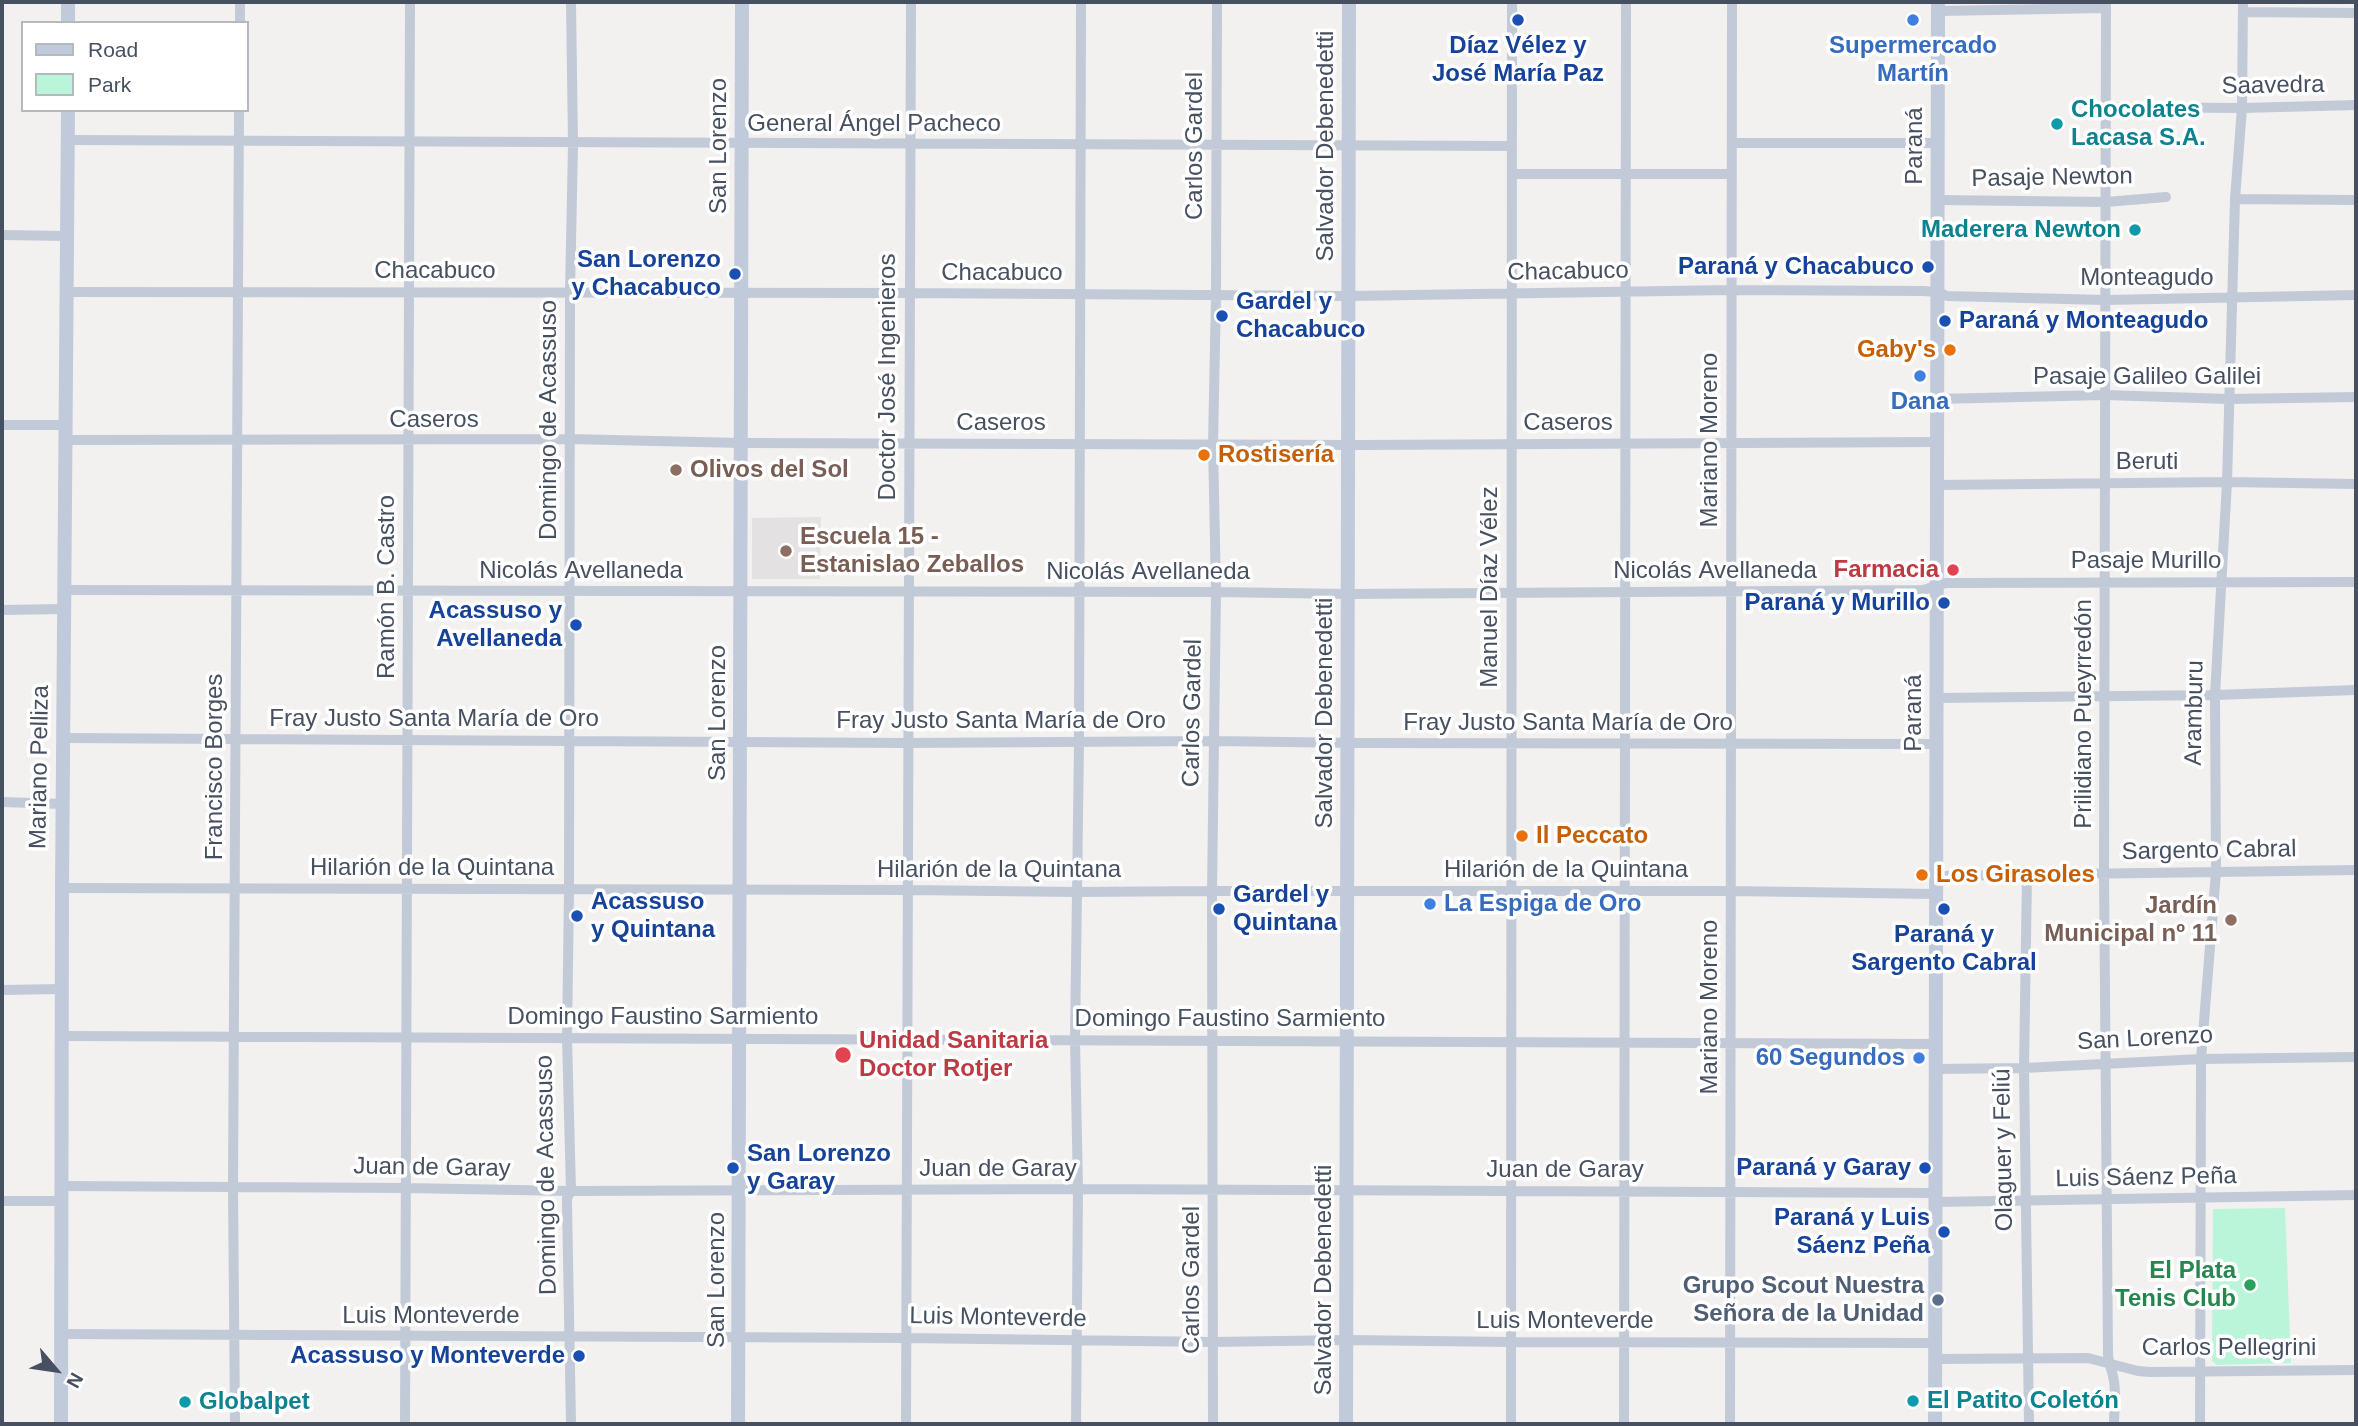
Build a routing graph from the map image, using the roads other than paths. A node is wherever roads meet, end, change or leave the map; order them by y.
1 (68, 2) edge
2 (240, 2) edge
3 (411, 2) edge
4 (571, 2) edge
5 (743, 2) edge
6 (911, 2) edge
7 (1081, 2) edge
8 (1217, 2) edge
9 (1349, 2) edge
10 (1512, 2) edge
11 (1626, 2) edge
12 (1732, 2) edge
13 (2106, 5) edge
14 (1938, 6) edge
15 (2243, 7) edge
16 (2356, 13) edge
17 (68, 21) edge
18 (240, 21) edge
19 (2356, 105) edge
20 (2105, 107) junction
21 (2242, 108) junction
22 (68, 112) edge
23 (239, 112) edge
24 (68, 140) junction
25 (239, 142) junction
26 (410, 143) junction
27 (1732, 143) junction
28 (1938, 143) junction
29 (573, 144) junction
30 (742, 144) junction
31 (909, 145) junction
32 (1081, 145) junction
33 (1217, 146) junction
34 (1349, 146) junction
35 (1512, 146) junction
36 (1512, 174) junction
37 (1626, 174) junction
38 (1731, 174) junction
39 (2165, 197) dead end
40 (1938, 200) junction
41 (2235, 200) junction
42 (2356, 200) edge
43 (2106, 202) junction
44 (2, 235) edge
45 (66, 236) junction
46 (1731, 290) junction
47 (66, 292) junction
48 (238, 292) junction
49 (409, 292) junction
50 (570, 292) junction
51 (1626, 292) junction
52 (1938, 292) junction
53 (742, 293) junction
54 (909, 293) junction
55 (1080, 294) junction
56 (1512, 294) junction
57 (1216, 295) junction
58 (2356, 295) edge
59 (1349, 296) junction
60 (2233, 298) junction
61 (2105, 300) junction
62 (2105, 396) junction
63 (2356, 397) edge
64 (1937, 399) junction
65 (2230, 399) junction
66 (2, 425) edge
67 (65, 433) junction
68 (570, 439) junction
69 (237, 440) junction
70 (409, 441) junction
71 (1937, 442) junction
72 (741, 443) junction
73 (909, 443) junction
74 (1731, 443) junction
75 (1081, 444) junction
76 (1213, 444) junction
77 (1348, 444) junction
78 (1511, 444) junction
79 (1626, 444) junction
80 (2227, 482) junction
81 (2105, 483) junction
82 (2356, 484) edge
83 (1937, 485) junction
84 (2105, 582) junction
85 (2356, 582) edge
86 (2220, 583) junction
87 (1937, 586) junction
88 (65, 590) junction
89 (236, 591) junction
90 (408, 591) junction
91 (568, 592) junction
92 (741, 592) junction
93 (908, 592) junction
94 (1216, 592) junction
95 (1626, 592) junction
96 (1731, 592) junction
97 (1079, 593) junction
98 (1511, 593) junction
99 (1348, 594) junction
100 (64, 609) junction
101 (2, 610) edge
102 (2356, 690) edge
103 (2215, 695) junction
104 (2105, 696) junction
105 (1937, 698) junction
106 (64, 738) junction
107 (236, 739) junction
108 (408, 739) junction
109 (569, 741) junction
110 (740, 741) junction
111 (1214, 741) junction
112 (907, 743) junction
113 (1079, 743) junction
114 (1346, 743) junction
115 (1511, 743) junction
116 (1625, 743) junction
117 (1731, 744) junction
118 (1937, 744) junction
119 (2, 802) edge
120 (63, 804) junction
121 (2356, 870) edge
122 (2216, 872) junction
123 (2104, 873) junction
124 (2026, 875) junction
125 (1937, 876) junction
126 (62, 888) junction
127 (235, 889) junction
128 (407, 889) junction
129 (569, 890) junction
130 (740, 890) junction
131 (908, 890) junction
132 (1212, 891) junction
133 (1347, 891) junction
134 (1511, 891) junction
135 (1625, 891) junction
136 (1731, 891) junction
137 (1077, 892) junction
138 (1936, 894) junction
139 (62, 989) junction
140 (2, 990) edge
141 (62, 1036) junction
142 (234, 1037) junction
143 (407, 1037) junction
144 (567, 1038) junction
145 (740, 1038) junction
146 (906, 1038) junction
147 (1075, 1039) junction
148 (1213, 1040) junction
149 (1346, 1041) junction
150 (1511, 1042) junction
151 (1625, 1042) junction
152 (1730, 1043) junction
153 (1936, 1044) junction
154 (2356, 1057) edge
155 (2201, 1059) junction
156 (2105, 1063) junction
157 (2024, 1068) junction
158 (1936, 1069) junction
159 (61, 1186) junction
160 (233, 1187) junction
161 (406, 1188) junction
162 (740, 1189) junction
163 (1077, 1189) junction
164 (907, 1190) junction
165 (571, 1191) junction
166 (1213, 1191) junction
167 (1347, 1191) junction
168 (1511, 1191) junction
169 (1625, 1191) junction
170 (1730, 1192) junction
171 (2356, 1195) edge
172 (1936, 1198) junction
173 (2200, 1199) junction
174 (2106, 1200) junction
175 (2, 1201) edge
176 (2026, 1201) junction
177 (61, 1202) junction
178 (61, 1334) junction
179 (235, 1336) junction
180 (407, 1337) junction
181 (570, 1338) junction
182 (739, 1338) junction
183 (907, 1338) junction
184 (1077, 1340) junction
185 (1348, 1340) junction
186 (1213, 1342) junction
187 (1511, 1342) junction
188 (1625, 1343) junction
189 (1730, 1343) junction
190 (1935, 1343) junction
191 (2028, 1357) junction
192 (1935, 1359) junction
193 (2108, 1364) junction
194 (2356, 1370) edge
195 (2200, 1372) junction
196 (61, 1424) edge
197 (235, 1424) edge
198 (405, 1424) edge
199 (571, 1424) edge
200 (738, 1424) edge
201 (906, 1424) edge
202 (1076, 1424) edge
203 (1213, 1424) edge
204 (1346, 1424) edge
205 (1511, 1424) edge
206 (1624, 1424) edge
207 (1730, 1424) edge
208 (1935, 1424) edge
209 (2029, 1424) edge
210 (2114, 1424) edge
211 (2200, 1424) edge

1 - 17 street
2 - 18 street
3 - 26 street, Ramón B. Castro
4 - 29 street, Domingo de Acassuso
5 - 30 street, San Lorenzo
6 - 31 street, Doctor José Ingenieros
7 - 32 street
8 - 33 street, Carlos Gardel
9 - 34 street, Salvador Debenedetti
10 - 35 street, Manuel Díaz Vélez
11 - 37 street
12 - 27 street, Mariano Moreno
13 - 14 street
13 - 20 street, Prilidiano Pueyrredón
14 - 28 street, Paraná
15 - 16 street
15 - 21 street, Aramburu
19 - 21 street, Saavedra
20 - 21 street, Saavedra
20 - 43 street, Prilidiano Pueyrredón
21 - 41 street, Aramburu
22 - 24 street, Mariano Pelliza
23 - 25 street, Francisco Borges
24 - 25 street, General Ángel Pacheco
24 - 45 street, Mariano Pelliza
25 - 26 street, General Ángel Pacheco
25 - 48 street, Francisco Borges
26 - 29 street, General Ángel Pacheco
26 - 49 street, Ramón B. Castro
27 - 28 street
27 - 38 street, Mariano Moreno
28 - 40 street, Paraná
29 - 30 street, General Ángel Pacheco
29 - 50 street, Domingo de Acassuso
30 - 31 street, General Ángel Pacheco
30 - 53 street, San Lorenzo
31 - 32 street, General Ángel Pacheco
31 - 54 street, Doctor José Ingenieros
32 - 33 street, General Ángel Pacheco
32 - 55 street
33 - 34 street, General Ángel Pacheco
33 - 57 street, Carlos Gardel
34 - 35 street, General Ángel Pacheco
34 - 59 street, Salvador Debenedetti
35 - 36 street, Manuel Díaz Vélez
36 - 37 street
36 - 56 street, Manuel Díaz Vélez
37 - 38 street
37 - 51 street
38 - 46 street, Mariano Moreno
39 - 43 street, Pasaje Newton
40 - 43 street, Pasaje Newton
40 - 52 street, Paraná
41 - 42 street
41 - 60 street, Aramburu
43 - 61 street, Prilidiano Pueyrredón
44 - 45 street
45 - 47 street, Mariano Pelliza
46 - 51 street, Chacabuco
46 - 52 street, Chacabuco
46 - 74 street, Mariano Moreno
47 - 48 street, Chacabuco
47 - 67 street, Mariano Pelliza
48 - 49 street, Chacabuco
48 - 69 street, Francisco Borges
49 - 50 street, Chacabuco
49 - 70 street, Ramón B. Castro
50 - 53 street, Chacabuco
50 - 68 street, Domingo de Acassuso
51 - 56 street, Chacabuco
51 - 79 street
52 - 61 street, Monteagudo
52 - 64 street, Paraná
53 - 54 street, Chacabuco
53 - 72 street, San Lorenzo
54 - 55 street, Chacabuco
54 - 73 street, Doctor José Ingenieros
55 - 57 street, Chacabuco
55 - 75 street
56 - 59 street, Chacabuco
56 - 78 street, Manuel Díaz Vélez
57 - 59 street, Chacabuco
57 - 76 street, Carlos Gardel
58 - 60 street, Monteagudo
59 - 77 street, Salvador Debenedetti
60 - 61 street, Monteagudo
60 - 65 street, Aramburu
61 - 62 street, Prilidiano Pueyrredón
62 - 64 street, Pasaje Galileo Galilei
62 - 65 street, Pasaje Galileo Galilei
62 - 81 street, Prilidiano Pueyrredón
63 - 65 street, Pasaje Galileo Galilei
64 - 71 street, Paraná
65 - 80 street, Aramburu
66 - 67 street, Caseros
67 - 69 street, Caseros
67 - 88 street, Mariano Pelliza
68 - 70 street, Caseros
68 - 72 street, Caseros
68 - 91 street, Domingo de Acassuso
69 - 70 street, Caseros
69 - 89 street, Francisco Borges
70 - 90 street, Ramón B. Castro
71 - 74 street, Caseros
71 - 83 street, Paraná
72 - 73 street, Caseros
72 - 92 street, San Lorenzo
73 - 75 street, Caseros
73 - 93 street, Doctor José Ingenieros
74 - 79 street, Caseros
74 - 96 street, Mariano Moreno
75 - 76 street, Caseros
75 - 97 street
76 - 77 street, Caseros
76 - 94 street, Carlos Gardel
77 - 78 street, Caseros
77 - 99 street, Salvador Debenedetti
78 - 79 street, Caseros
78 - 98 street, Manuel Díaz Vélez
79 - 95 street
80 - 81 street, Beruti
80 - 82 street, Beruti
80 - 86 street, Aramburu
81 - 83 street, Beruti
81 - 84 street, Prilidiano Pueyrredón
83 - 87 street, Paraná
84 - 86 street, Pasaje Murillo
84 - 87 street, Pasaje Murillo
84 - 104 street, Prilidiano Pueyrredón
85 - 86 street, Pasaje Murillo
86 - 103 street, Aramburu
87 - 96 street, Nicolás Avellaneda
87 - 105 street, Paraná
88 - 89 street, Nicolás Avellaneda
88 - 100 street, Mariano Pelliza
89 - 90 street, Nicolás Avellaneda
89 - 107 street, Francisco Borges
90 - 91 street, Nicolás Avellaneda
90 - 108 street, Ramón B. Castro
91 - 92 street, Nicolás Avellaneda
91 - 109 street, Domingo de Acassuso
92 - 93 street, Nicolás Avellaneda
92 - 110 street, San Lorenzo
93 - 97 street, Nicolás Avellaneda
93 - 112 street, Doctor José Ingenieros
94 - 97 street, Nicolás Avellaneda
94 - 99 street, Nicolás Avellaneda
94 - 111 street, Carlos Gardel
95 - 96 street, Nicolás Avellaneda
95 - 98 street, Nicolás Avellaneda
95 - 116 street
96 - 117 street, Mariano Moreno
97 - 113 street
98 - 99 street, Nicolás Avellaneda
98 - 115 street, Manuel Díaz Vélez
99 - 114 street, Salvador Debenedetti
100 - 101 street
100 - 106 street, Mariano Pelliza
102 - 103 street
103 - 104 street
103 - 122 street, Aramburu
104 - 105 street
104 - 123 street, Prilidiano Pueyrredón
105 - 118 street, Paraná
106 - 107 street, Fray Justo Santa María de Oro
106 - 120 street, Mariano Pelliza
107 - 108 street, Fray Justo Santa María de Oro
107 - 127 street, Francisco Borges
108 - 109 street, Fray Justo Santa María de Oro
108 - 128 street, Ramón B. Castro
109 - 110 street, Fray Justo Santa María de Oro
109 - 129 street, Domingo de Acassuso
110 - 112 street, Fray Justo Santa María de Oro
110 - 130 street, San Lorenzo
111 - 113 street, Fray Justo Santa María de Oro
111 - 114 street, Fray Justo Santa María de Oro
111 - 132 street, Carlos Gardel
112 - 113 street, Fray Justo Santa María de Oro
112 - 131 street, Doctor José Ingenieros
113 - 137 street
114 - 115 street, Fray Justo Santa María de Oro
114 - 133 street, Salvador Debenedetti
115 - 116 street, Fray Justo Santa María de Oro
115 - 134 street, Manuel Díaz Vélez
116 - 117 street, Fray Justo Santa María de Oro
116 - 135 street
117 - 118 street, Fray Justo Santa María de Oro
117 - 136 street, Mariano Moreno
118 - 125 street, Paraná
119 - 120 street
120 - 126 street, Mariano Pelliza
121 - 122 street, Sargento Cabral
122 - 123 street, Sargento Cabral
122 - 155 street, Aramburu
123 - 124 street, Sargento Cabral
123 - 156 street, Prilidiano Pueyrredón
124 - 125 street, Sargento Cabral
124 - 157 street, Olaguer y Feliú
125 - 138 street, Paraná
126 - 127 street, Hilarión de la Quintana
126 - 139 street, Mariano Pelliza
127 - 128 street, Hilarión de la Quintana
127 - 142 street, Francisco Borges
128 - 129 street, Hilarión de la Quintana
128 - 143 street, Ramón B. Castro
129 - 130 street, Hilarión de la Quintana
129 - 144 street, Domingo de Acassuso
130 - 131 street, Hilarión de la Quintana
130 - 145 street, San Lorenzo
131 - 137 street, Hilarión de la Quintana
131 - 146 street, Doctor José Ingenieros
132 - 133 street, Hilarión de la Quintana
132 - 137 street, Hilarión de la Quintana
132 - 148 street, Carlos Gardel
133 - 134 street, Hilarión de la Quintana
133 - 149 street, Salvador Debenedetti
134 - 135 street, Hilarión de la Quintana
134 - 150 street, Manuel Díaz Vélez
135 - 136 street, Hilarión de la Quintana
135 - 151 street
136 - 138 street, Hilarión de la Quintana
136 - 152 street, Mariano Moreno
137 - 147 street
138 - 153 street, Paraná
139 - 140 street
139 - 141 street, Mariano Pelliza
141 - 142 street, Domingo Faustino Sarmiento
141 - 159 street, Mariano Pelliza
142 - 143 street, Domingo Faustino Sarmiento
142 - 160 street, Francisco Borges
143 - 144 street, Domingo Faustino Sarmiento
143 - 161 street, Ramón B. Castro
144 - 145 street, Domingo Faustino Sarmiento
144 - 165 street, Domingo de Acassuso
145 - 146 street, Domingo Faustino Sarmiento
145 - 162 street, San Lorenzo
146 - 147 street, Domingo Faustino Sarmiento
146 - 164 street, Doctor José Ingenieros
147 - 148 street, Domingo Faustino Sarmiento
147 - 163 street
148 - 149 street, Domingo Faustino Sarmiento
148 - 166 street, Carlos Gardel
149 - 150 street, Domingo Faustino Sarmiento
149 - 167 street, Salvador Debenedetti
150 - 151 street, Domingo Faustino Sarmiento
150 - 168 street, Manuel Díaz Vélez
151 - 152 street, Domingo Faustino Sarmiento
151 - 169 street
152 - 153 street, Domingo Faustino Sarmiento
152 - 170 street, Mariano Moreno
153 - 158 street, Paraná
154 - 155 street, San Lorenzo
155 - 156 street, San Lorenzo
155 - 173 street, Aramburu
156 - 157 street, San Lorenzo
156 - 174 street, Prilidiano Pueyrredón
157 - 158 street, San Lorenzo
157 - 176 street, Olaguer y Feliú
158 - 172 street, Paraná
159 - 160 street, Juan de Garay
159 - 177 street, Mariano Pelliza
160 - 161 street, Juan de Garay
160 - 179 street, Francisco Borges
161 - 165 street, Juan de Garay
161 - 180 street, Ramón B. Castro
162 - 164 street, Juan de Garay
162 - 165 street, Juan de Garay
162 - 182 street, San Lorenzo
163 - 164 street, Juan de Garay
163 - 166 street, Juan de Garay
163 - 184 street
164 - 183 street, Doctor José Ingenieros
165 - 181 street, Domingo de Acassuso
166 - 167 street, Juan de Garay
166 - 186 street, Carlos Gardel
167 - 168 street, Juan de Garay
167 - 185 street, Salvador Debenedetti
168 - 169 street, Juan de Garay
168 - 187 street, Manuel Díaz Vélez
169 - 170 street, Juan de Garay
169 - 188 street
170 - 172 street, Juan de Garay
170 - 189 street, Mariano Moreno
171 - 173 street, Luis Sáenz Peña
172 - 176 street, Luis Sáenz Peña
172 - 190 street, Paraná
173 - 174 street, Luis Sáenz Peña
173 - 195 street, Aramburu
174 - 176 street, Luis Sáenz Peña
174 - 193 street, Prilidiano Pueyrredón
175 - 177 street
176 - 191 street, Olaguer y Feliú
177 - 178 street, Mariano Pelliza
178 - 179 street, Luis Monteverde
178 - 196 street, Mariano Pelliza
179 - 180 street, Luis Monteverde
179 - 197 street, Francisco Borges
180 - 181 street, Luis Monteverde
180 - 198 street, Ramón B. Castro
181 - 182 street, Luis Monteverde
181 - 199 street, Domingo de Acassuso
182 - 183 street, Luis Monteverde
182 - 200 street, San Lorenzo
183 - 184 street, Luis Monteverde
183 - 201 street, Doctor José Ingenieros
184 - 186 street, Luis Monteverde
184 - 202 street
185 - 186 street, Luis Monteverde
185 - 187 street, Luis Monteverde
185 - 204 street, Salvador Debenedetti
186 - 203 street, Carlos Gardel
187 - 188 street, Luis Monteverde
187 - 205 street, Manuel Díaz Vélez
188 - 189 street, Luis Monteverde
188 - 206 street
189 - 190 street, Luis Monteverde
189 - 207 street, Mariano Moreno
190 - 192 street, Paraná
191 - 192 street, Carlos Pellegrini
191 - 193 street, Carlos Pellegrini
191 - 209 street, Olaguer y Feliú
192 - 208 street, Paraná
193 - 195 street, Carlos Pellegrini
193 - 210 street, Prilidiano Pueyrredón
194 - 195 street, Carlos Pellegrini
195 - 211 street, Aramburu

